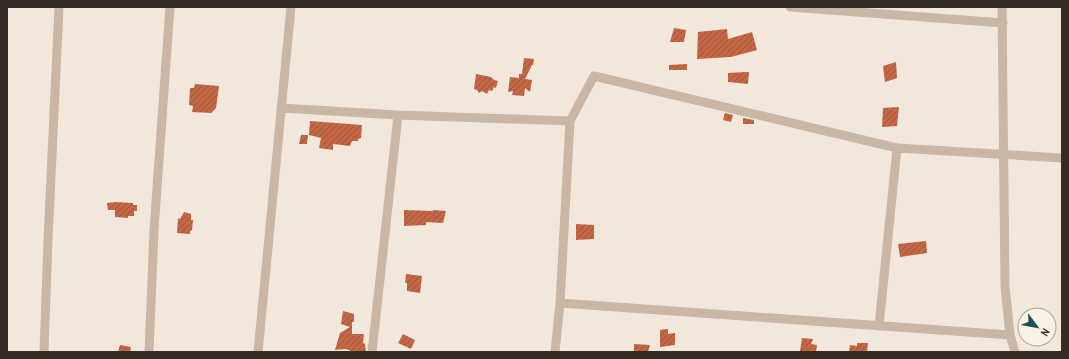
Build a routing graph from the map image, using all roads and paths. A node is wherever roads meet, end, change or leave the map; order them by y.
1 (59, 7) edge
2 (170, 7) edge
3 (290, 7) edge
4 (790, 7) edge
5 (1002, 7) edge
6 (1003, 23) junction
7 (281, 108) junction
8 (398, 115) junction
9 (570, 121) junction
10 (897, 148) junction
11 (1004, 155) junction
12 (1062, 158) edge
13 (560, 303) junction
14 (879, 326) junction
15 (1010, 335) junction
16 (44, 352) edge
17 (149, 352) edge
18 (258, 352) edge
19 (372, 352) edge
20 (555, 352) edge
21 (1015, 352) edge

1 - 16 street
2 - 17 street
3 - 7 street
4 - 6 street
5 - 6 street
6 - 11 street
7 - 8 street
7 - 18 street
8 - 9 street
8 - 19 street
9 - 10 street
9 - 13 street
10 - 11 street
10 - 14 street
11 - 12 street
11 - 15 street
13 - 14 street
13 - 20 street
14 - 15 street
15 - 21 street

